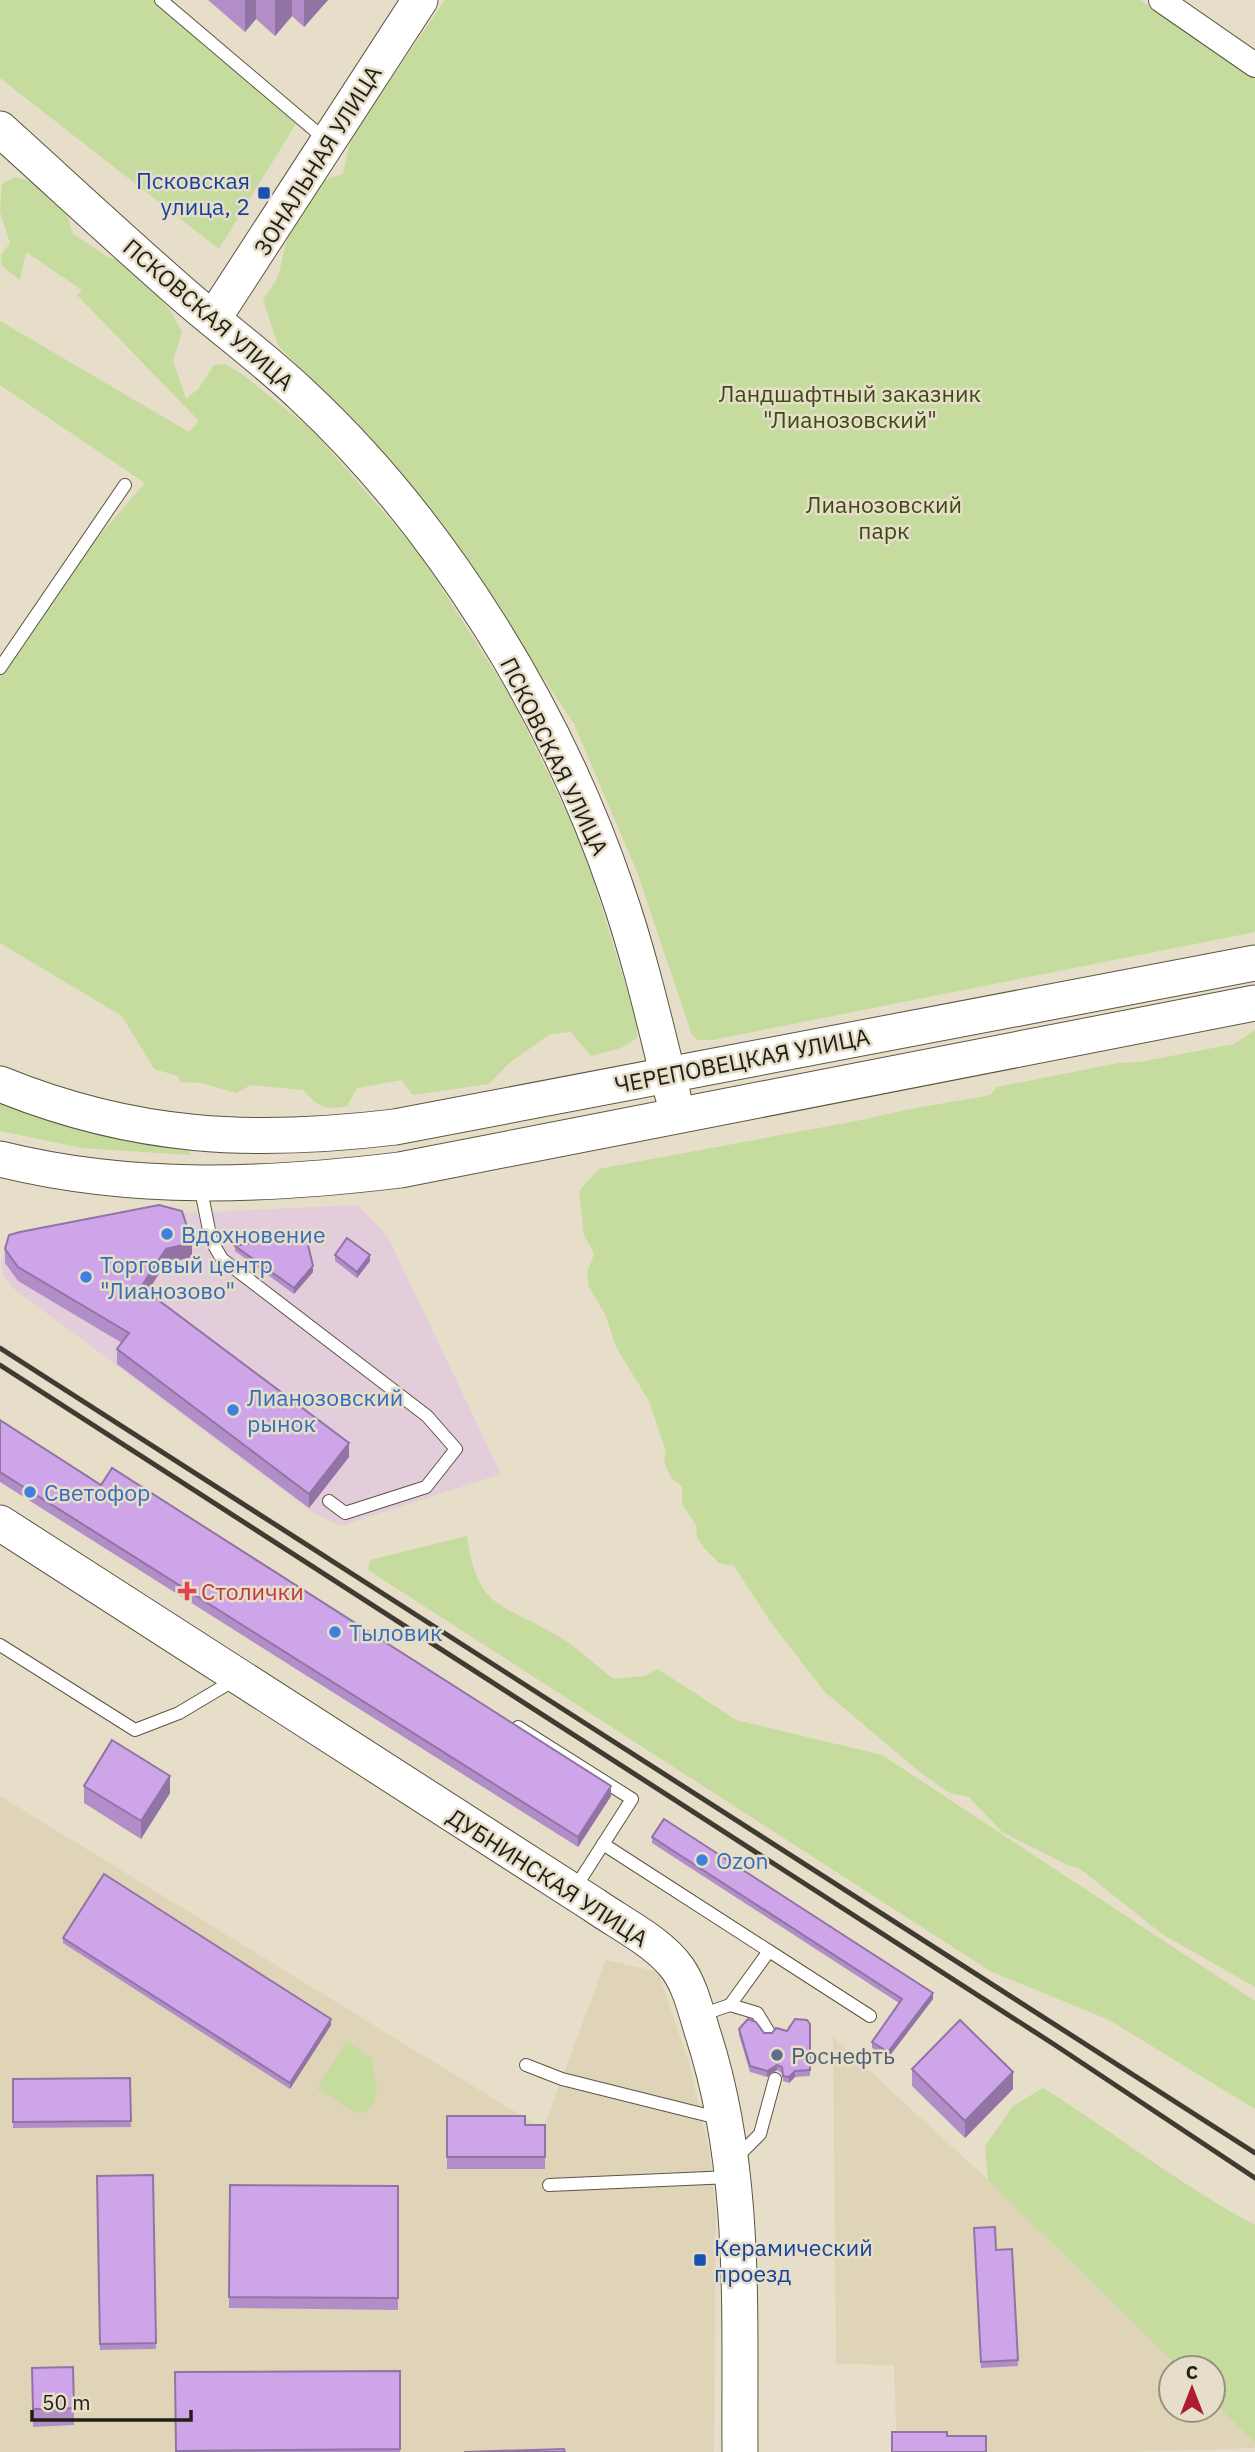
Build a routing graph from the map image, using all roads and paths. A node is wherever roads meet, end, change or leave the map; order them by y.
1 (161, 0) edge
2 (419, 0) edge
3 (1161, 0) edge
4 (1255, 65) edge
5 (0, 129) edge
6 (327, 141) junction
7 (213, 319) junction
8 (125, 485) dead end
9 (0, 668) edge
10 (1255, 962) edge
11 (1255, 1003) edge
12 (668, 1074) junction
13 (0, 1084) edge
14 (678, 1117) junction
15 (0, 1159) edge
16 (200, 1184) junction
17 (329, 1501) dead end
18 (0, 1523) edge
19 (0, 1646) edge
20 (239, 1677) junction
21 (503, 1717) edge
22 (603, 1844) junction
23 (573, 1892) junction
24 (769, 1951) junction
25 (714, 2011) junction
26 (870, 2016) dead end
27 (768, 2031) edge
28 (526, 2064) dead end
29 (775, 2079) dead end
30 (725, 2120) junction
31 (733, 2169) junction
32 (549, 2185) dead end
33 (740, 2452) edge

1 - 6 lane
2 - 6 street, ЗОНАЛЬНАЯ УЛИЦА
3 - 4 street
5 - 7 street, ПСКОВСКАЯ УЛИЦА
6 - 7 street, ЗОНАЛЬНАЯ УЛИЦА
7 - 12 street, ПСКОВСКАЯ УЛИЦА
8 - 9 lane
10 - 12 street, ЧЕРЕПОВЕЦКАЯ УЛИЦА
11 - 14 street, ЧЕРЕПОВЕЦКАЯ УЛИЦА
12 - 13 street, ЧЕРЕПОВЕЦКАЯ УЛИЦА
12 - 14 street, ПСКОВСКАЯ УЛИЦА
14 - 16 street, ЧЕРЕПОВЕЦКАЯ УЛИЦА
15 - 16 street, ЧЕРЕПОВЕЦКАЯ УЛИЦА
16 - 17 lane
18 - 20 street, ДУБНИНСКАЯ УЛИЦА
19 - 20 lane
20 - 23 street, ДУБНИНСКАЯ УЛИЦА
21 - 22 lane
22 - 23 lane
22 - 24 lane
23 - 25 street, ДУБНИНСКАЯ УЛИЦА
24 - 25 lane
24 - 26 lane
25 - 27 lane
25 - 30 street, ДУБНИНСКАЯ УЛИЦА
28 - 30 lane
29 - 31 lane
30 - 31 street, ДУБНИНСКАЯ УЛИЦА
31 - 32 lane
31 - 33 street, ДУБНИНСКАЯ УЛИЦА

